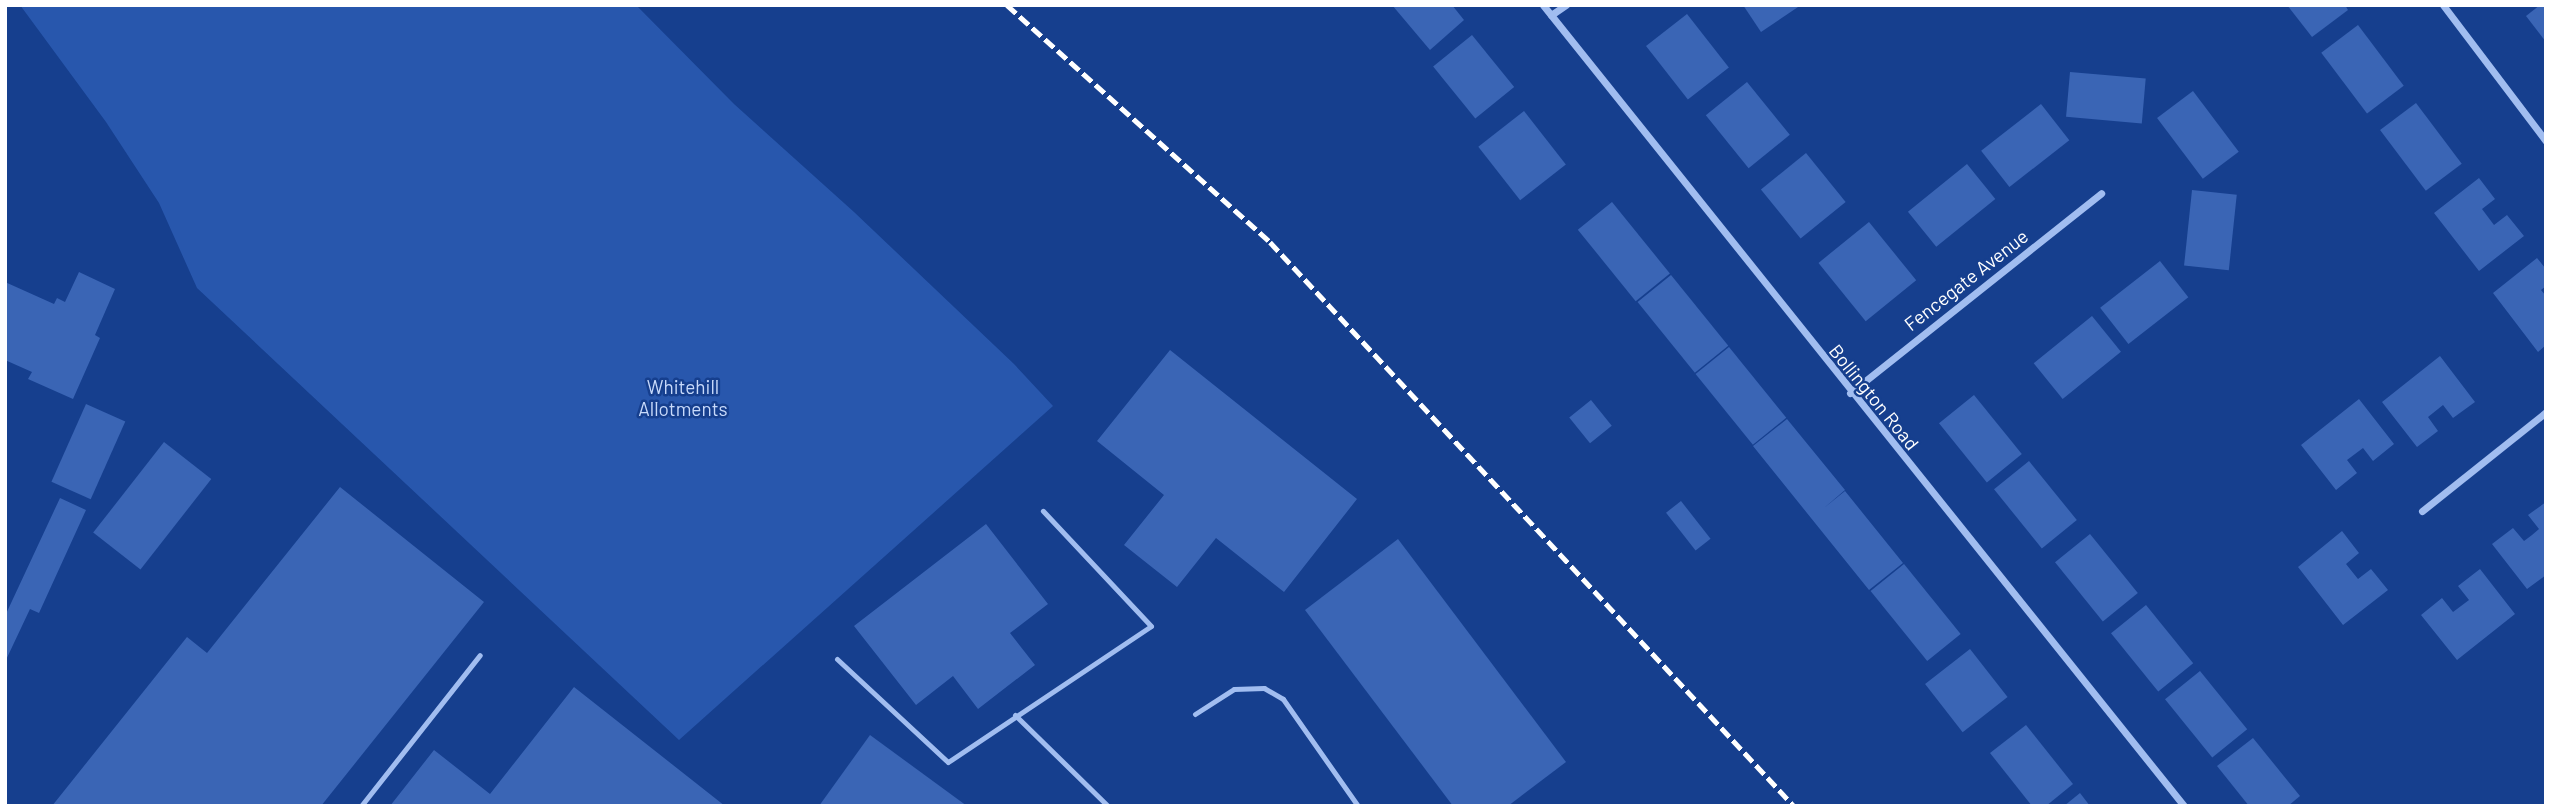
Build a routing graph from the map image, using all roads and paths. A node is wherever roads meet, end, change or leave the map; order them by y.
1 (1543, 5) edge
2 (1566, 5) edge
3 (2443, 5) edge
4 (1551, 15) junction
5 (2546, 141) edge
6 (2101, 193) dead end
7 (1850, 393) junction
8 (2546, 412) edge
9 (1043, 511) dead end
10 (2422, 511) dead end
11 (480, 655) dead end
12 (837, 660) dead end
13 (1195, 714) dead end
14 (1015, 715) junction
15 (361, 806) edge
16 (1108, 806) edge
17 (1358, 806) edge
18 (2184, 806) edge

1 - 4 street, Bollington Road
2 - 4 street
3 - 5 street
4 - 7 street, Bollington Road
6 - 7 street, Fencegate Avenue
7 - 18 street, Bollington Road
8 - 10 street
9 - 14 lane
11 - 15 lane
12 - 14 lane
13 - 17 lane
14 - 16 lane

